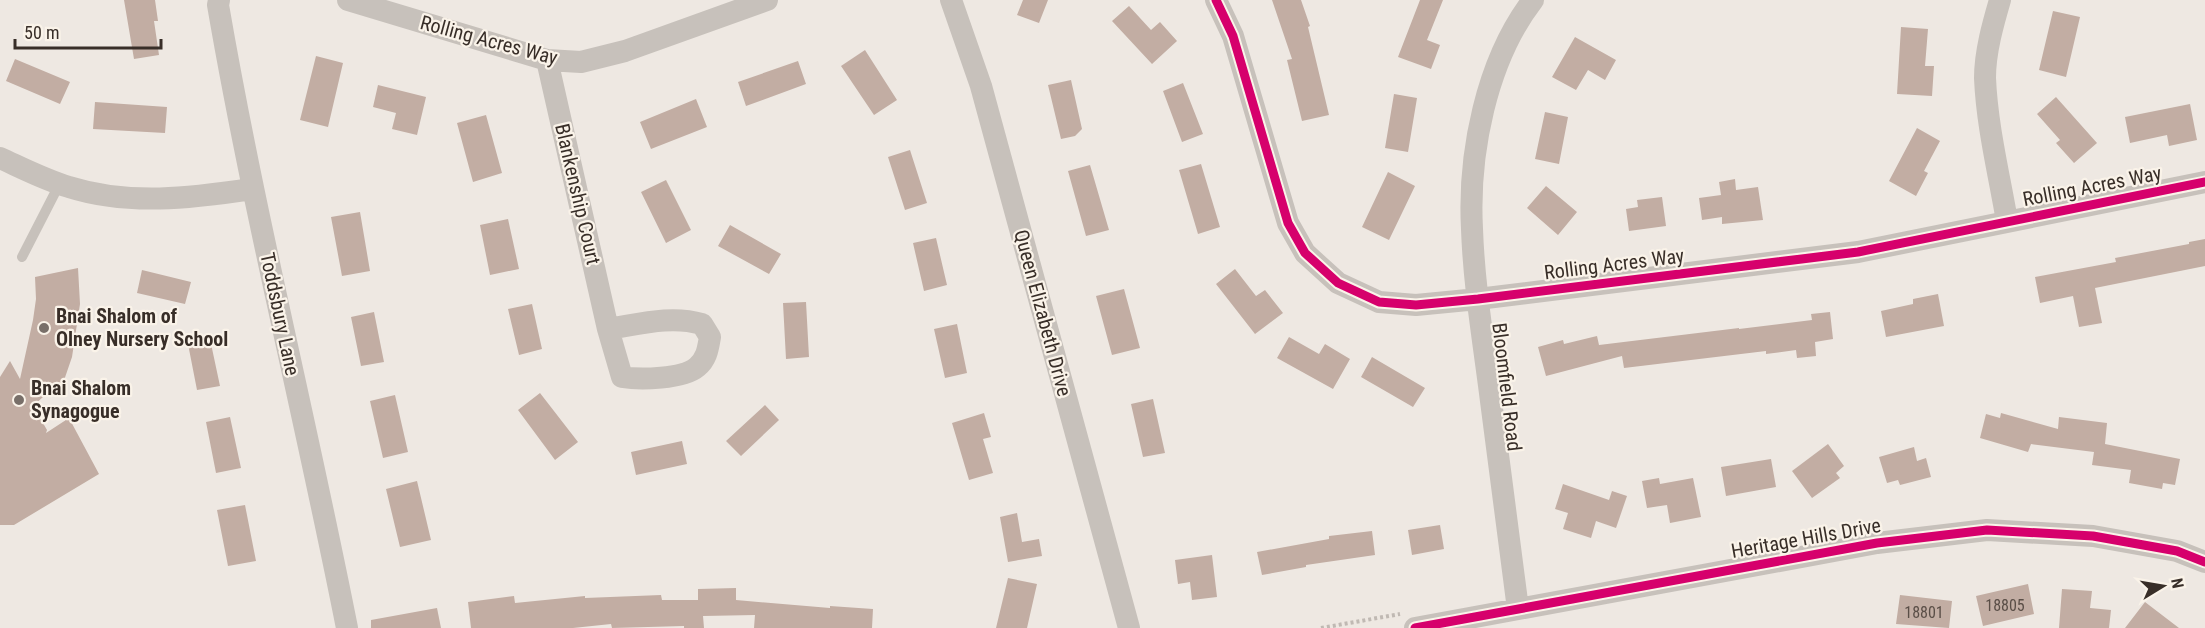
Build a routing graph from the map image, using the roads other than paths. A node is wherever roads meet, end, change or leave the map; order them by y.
1 (219, 0) edge
2 (348, 0) edge
3 (767, 0) edge
4 (951, 0) edge
5 (1216, 0) edge
6 (1533, 0) edge
7 (2000, 0) edge
8 (547, 60) junction
9 (0, 158) edge
10 (2205, 182) edge
11 (60, 183) junction
12 (252, 189) junction
13 (2007, 221) junction
14 (22, 257) dead end
15 (1478, 299) junction
16 (608, 329) dead end
17 (2205, 561) edge
18 (1518, 609) junction
19 (347, 628) edge
20 (1129, 628) edge
21 (1415, 628) edge

1 - 12 street, Toddsbury Lane
2 - 8 street, Rolling Acres Way
3 - 8 street, Rolling Acres Way
4 - 20 street, Queen Elizabeth Drive
5 - 15 street, Rolling Acres Way
6 - 15 street, Bloomfield Road
7 - 13 street
8 - 16 street, Blankenship Court
9 - 11 street
10 - 13 street, Rolling Acres Way
11 - 12 street
11 - 14 lane
12 - 19 street, Toddsbury Lane
13 - 15 street, Rolling Acres Way
15 - 18 street, Bloomfield Road
17 - 18 street, Heritage Hills Drive
18 - 21 street, Heritage Hills Drive

